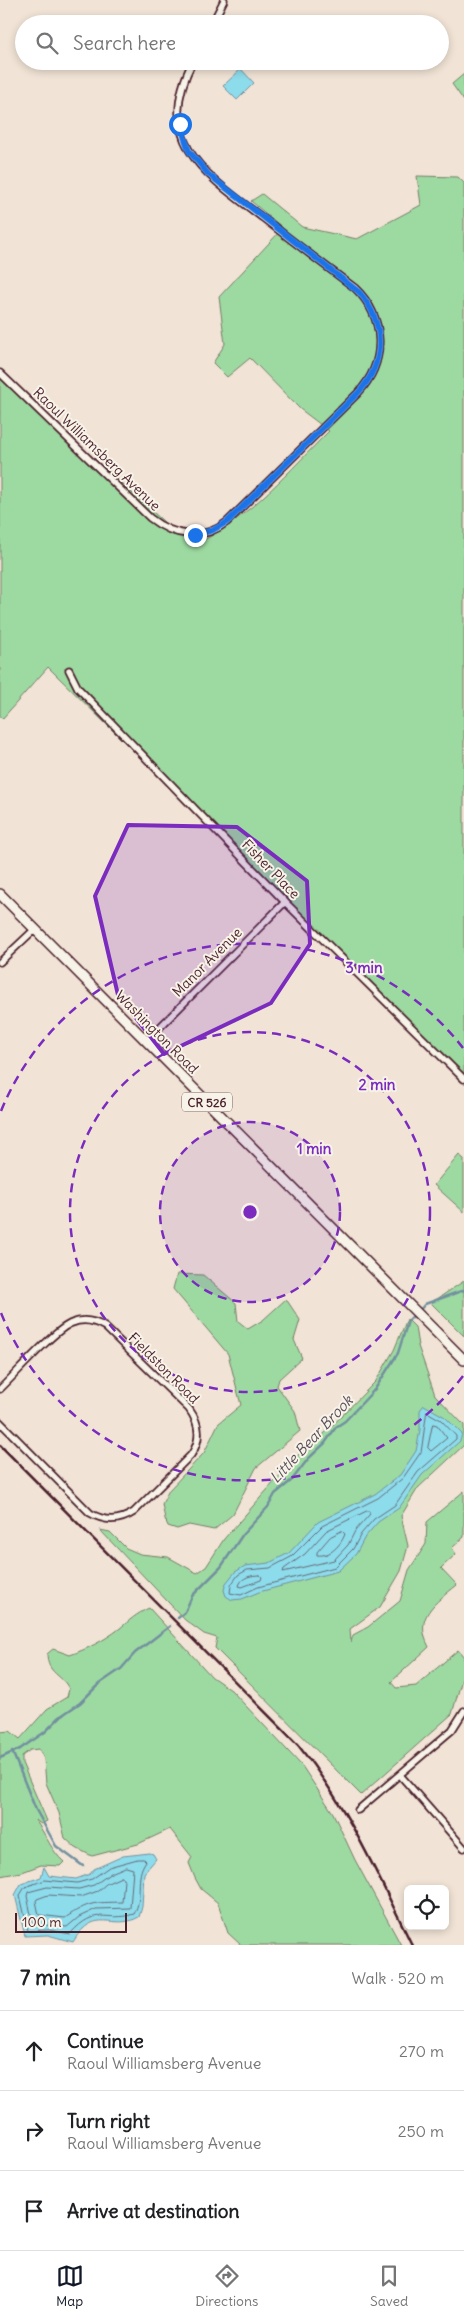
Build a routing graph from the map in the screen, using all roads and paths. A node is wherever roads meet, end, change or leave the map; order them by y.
1 (224, 0) edge
2 (216, 15) edge
3 (189, 70) edge
4 (0, 373) edge
5 (69, 670) dead end
6 (0, 894) edge
7 (285, 902) junction
8 (35, 929) junction
9 (0, 962) edge
10 (146, 1041) junction
11 (464, 1079) edge
12 (464, 1360) edge
13 (0, 1390) edge
14 (0, 1422) edge
15 (464, 1711) edge
16 (400, 1775) junction
17 (358, 1810) dead end
18 (464, 1848) edge

1 - 2 street
3 - 4 street, Raoul Williamsberg Avenue
5 - 7 street, Fisher Place
6 - 8 main road, Washington Road / CR 526
7 - 10 street, Manor Avenue
7 - 11 street, Fisher Place
8 - 9 street
8 - 10 main road, Washington Road / CR 526
10 - 12 main road, Washington Road / CR 526
13 - 14 street, Fieldston Road
15 - 16 street
16 - 17 street
16 - 18 street

